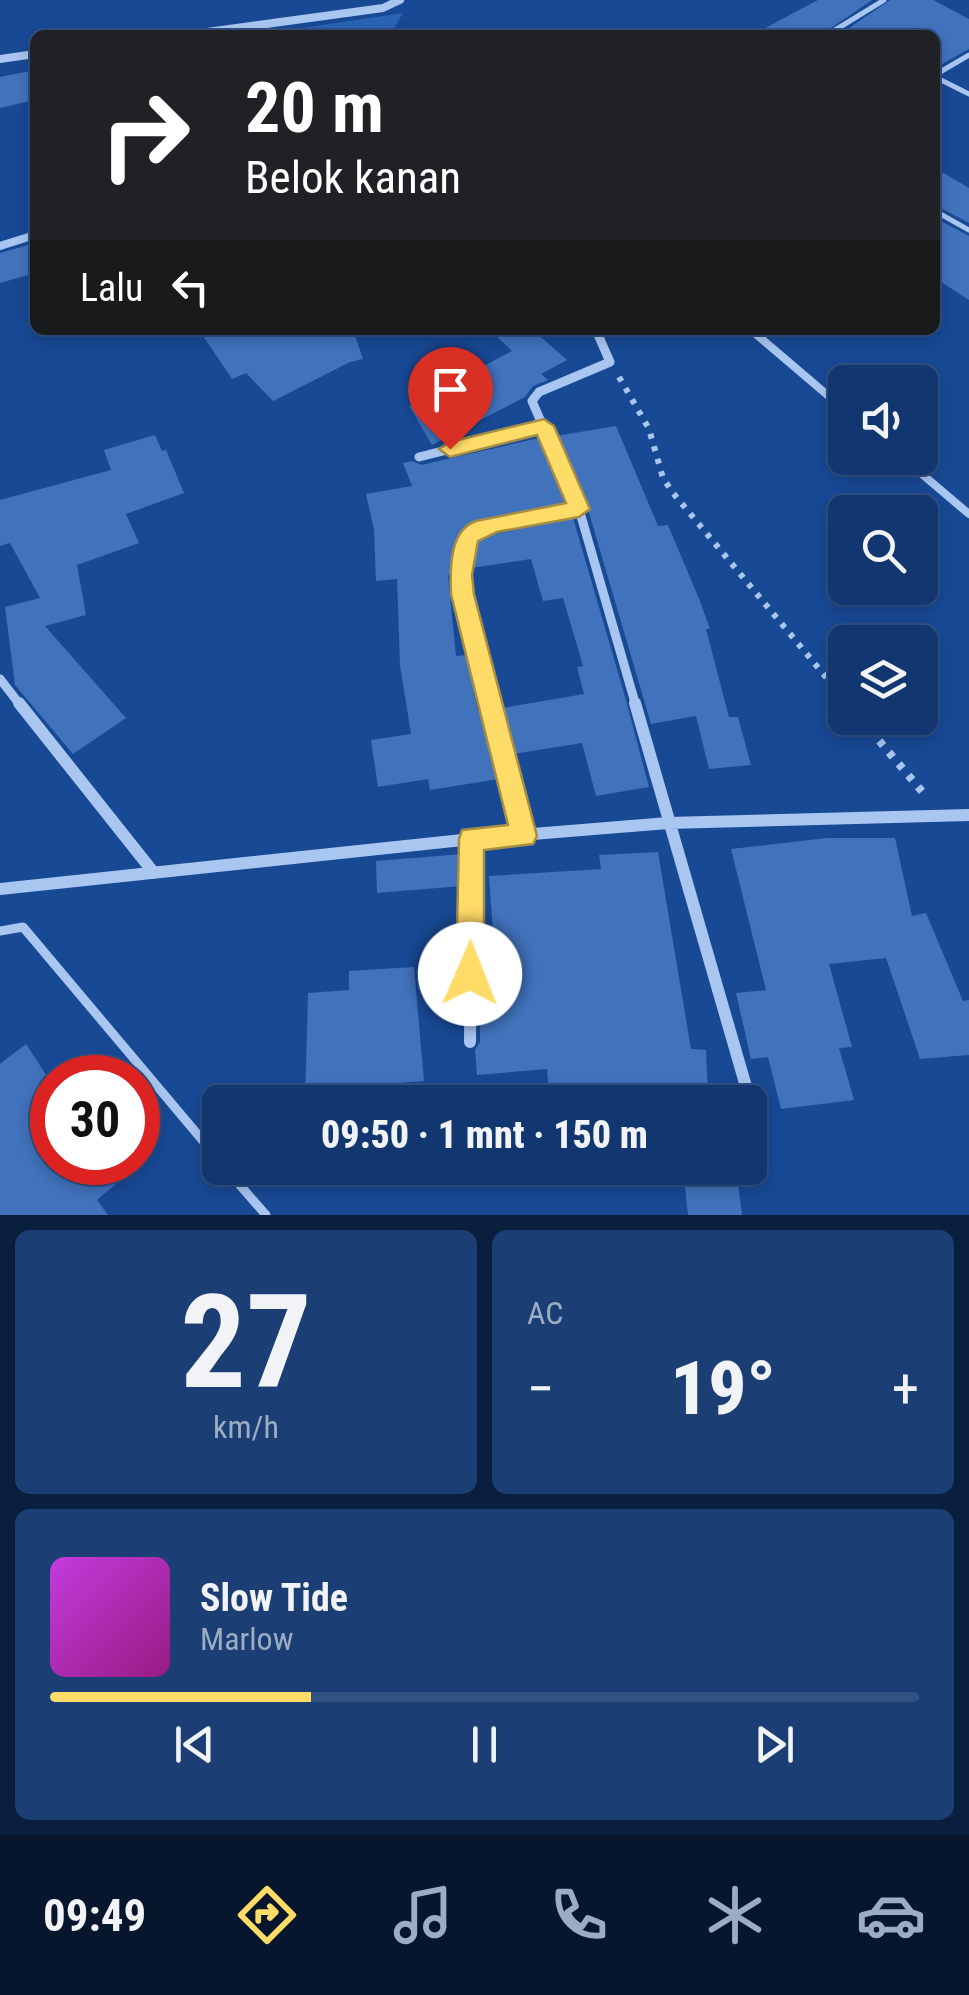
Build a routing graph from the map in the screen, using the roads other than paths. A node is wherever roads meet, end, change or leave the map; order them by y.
1 (400, 0) edge
2 (884, 0) edge
3 (280, 23) junction
4 (225, 30) edge
5 (284, 30) edge
6 (835, 30) edge
7 (30, 55) edge
8 (969, 55) edge
9 (0, 59) edge
10 (940, 73) edge
11 (940, 79) edge
12 (969, 94) edge
13 (940, 214) edge
14 (969, 230) edge
15 (30, 237) edge
16 (0, 246) edge
17 (598, 335) edge
18 (757, 335) edge
19 (828, 396) edge
20 (544, 426) junction
21 (419, 457) dead end
22 (923, 475) edge
23 (579, 509) junction
24 (969, 514) edge
25 (0, 679) edge
26 (969, 815) edge
27 (668, 823) junction
28 (524, 836) junction
29 (472, 839) junction
30 (154, 873) junction
31 (0, 890) edge
32 (0, 931) edge
33 (470, 1042) dead end
34 (745, 1085) edge
35 (202, 1140) edge
36 (240, 1185) edge
37 (266, 1215) edge

1 - 3 street
2 - 6 lane
3 - 4 street
3 - 5 street
7 - 9 street
8 - 10 lane
11 - 12 lane
13 - 14 lane
15 - 16 street
17 - 20 street
18 - 19 lane
20 - 21 street
20 - 23 street
22 - 24 lane
23 - 27 street
23 - 28 street
25 - 30 street
26 - 27 street
27 - 28 street
27 - 34 street
28 - 29 street
29 - 30 street
29 - 33 street
30 - 31 street
32 - 35 lane
36 - 37 lane

